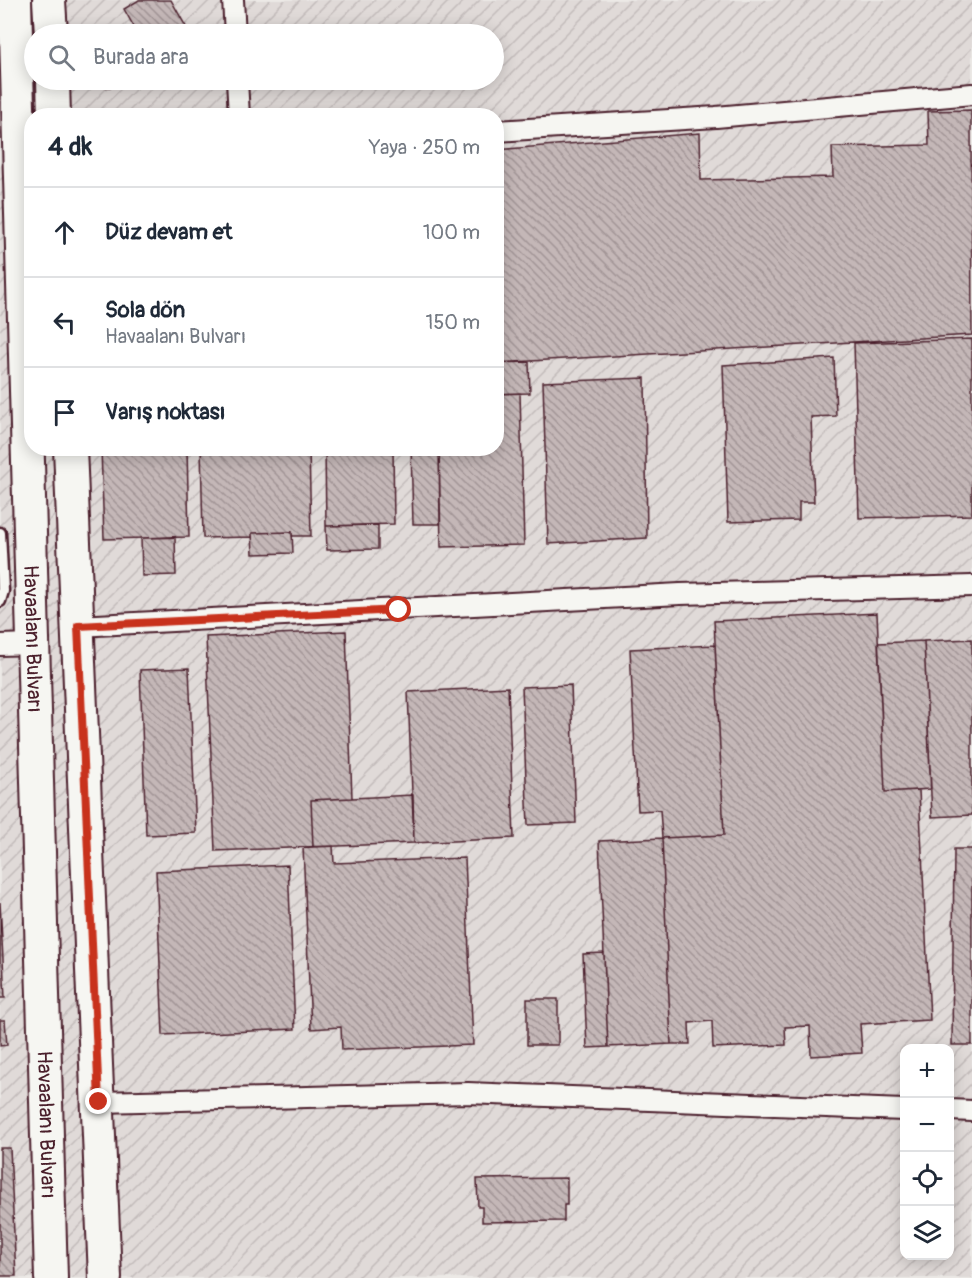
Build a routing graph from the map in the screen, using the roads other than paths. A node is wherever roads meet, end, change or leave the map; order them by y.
1 (15, 0) edge
2 (49, 0) edge
3 (233, 0) edge
4 (50, 24) edge
5 (234, 24) edge
6 (53, 90) edge
7 (238, 90) edge
8 (972, 94) edge
9 (54, 108) edge
10 (239, 108) edge
11 (504, 130) edge
12 (24, 131) edge
13 (31, 456) edge
14 (70, 456) edge
15 (0, 533) edge
16 (972, 586) edge
17 (0, 601) edge
18 (78, 626) junction
19 (34, 644) junction
20 (0, 645) edge
21 (99, 1102) junction
22 (900, 1110) edge
23 (954, 1110) edge
24 (972, 1111) edge
25 (51, 1278) edge
26 (105, 1278) edge

1 - 12 main road, Havaalanı Bulvarı
2 - 4 main road
3 - 5 street
6 - 9 main road
7 - 10 street
8 - 11 street
13 - 19 main road, Havaalanı Bulvarı
14 - 18 main road, Havaalanı Bulvarı
15 - 17 lane
16 - 18 street
18 - 21 main road, Havaalanı Bulvarı
19 - 20 street
19 - 25 main road, Havaalanı Bulvarı
21 - 22 street
21 - 26 main road, Havaalanı Bulvarı
23 - 24 street

